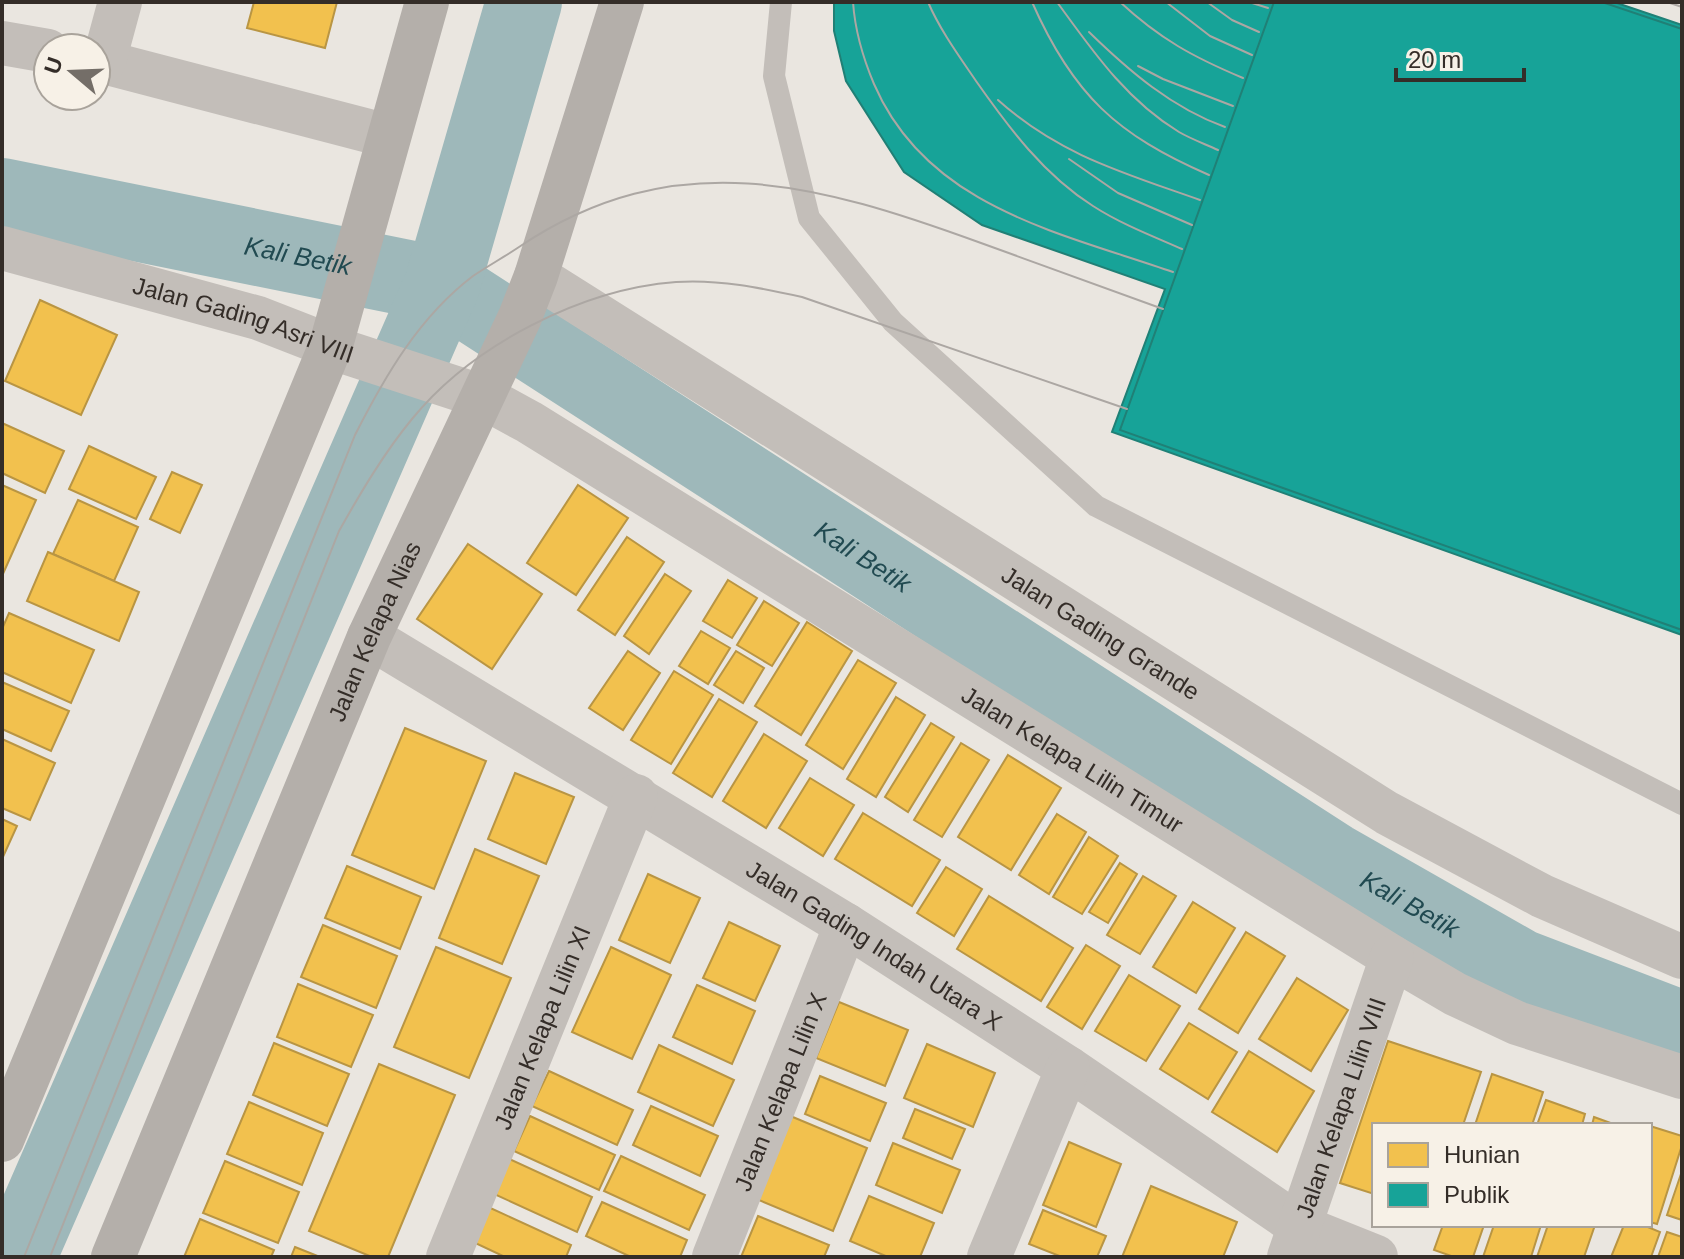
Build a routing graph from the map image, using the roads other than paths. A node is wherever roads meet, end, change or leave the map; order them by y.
1 (120, 2) edge
2 (427, 2) edge
3 (622, 2) edge
4 (781, 2) edge
5 (110, 32) edge
6 (2, 43) edge
7 (32, 48) edge
8 (112, 63) edge
9 (388, 136) junction
10 (2, 249) edge
11 (536, 276) junction
12 (339, 349) junction
13 (486, 390) junction
14 (369, 637) junction
15 (636, 796) junction
16 (1682, 804) edge
17 (846, 925) junction
18 (1392, 957) junction
19 (1682, 957) edge
20 (1068, 1068) junction
21 (1682, 1077) edge
22 (2, 1140) edge
23 (1295, 1242) edge
24 (113, 1257) edge
25 (448, 1257) edge
26 (714, 1257) edge
27 (989, 1257) edge
28 (1376, 1257) edge

1 - 5 street
2 - 9 street
3 - 11 street, Jalan Kelapa Nias
4 - 16 lane
6 - 7 street
8 - 9 street
9 - 12 street
10 - 12 street, Jalan Gading Asri VIII
11 - 13 street, Jalan Kelapa Nias
11 - 19 street, Jalan Gading Grande
12 - 13 street, Jalan Gading Asri VIII
12 - 22 street
13 - 14 street, Jalan Kelapa Nias
13 - 18 street, Jalan Kelapa Lilin Timur
14 - 15 street, Jalan Gading Indah Utara X
14 - 24 street, Jalan Kelapa Nias
15 - 17 street, Jalan Gading Indah Utara X
15 - 25 street, Jalan Kelapa Lilin XI
17 - 20 street, Jalan Gading Indah Utara X
17 - 26 street, Jalan Kelapa Lilin X
18 - 21 street, Jalan Kelapa Lilin Timur
18 - 23 street, Jalan Kelapa Lilin VIII
20 - 23 street, Jalan Gading Indah Utara X
20 - 27 street
23 - 28 street, Jalan Gading Indah Utara X

